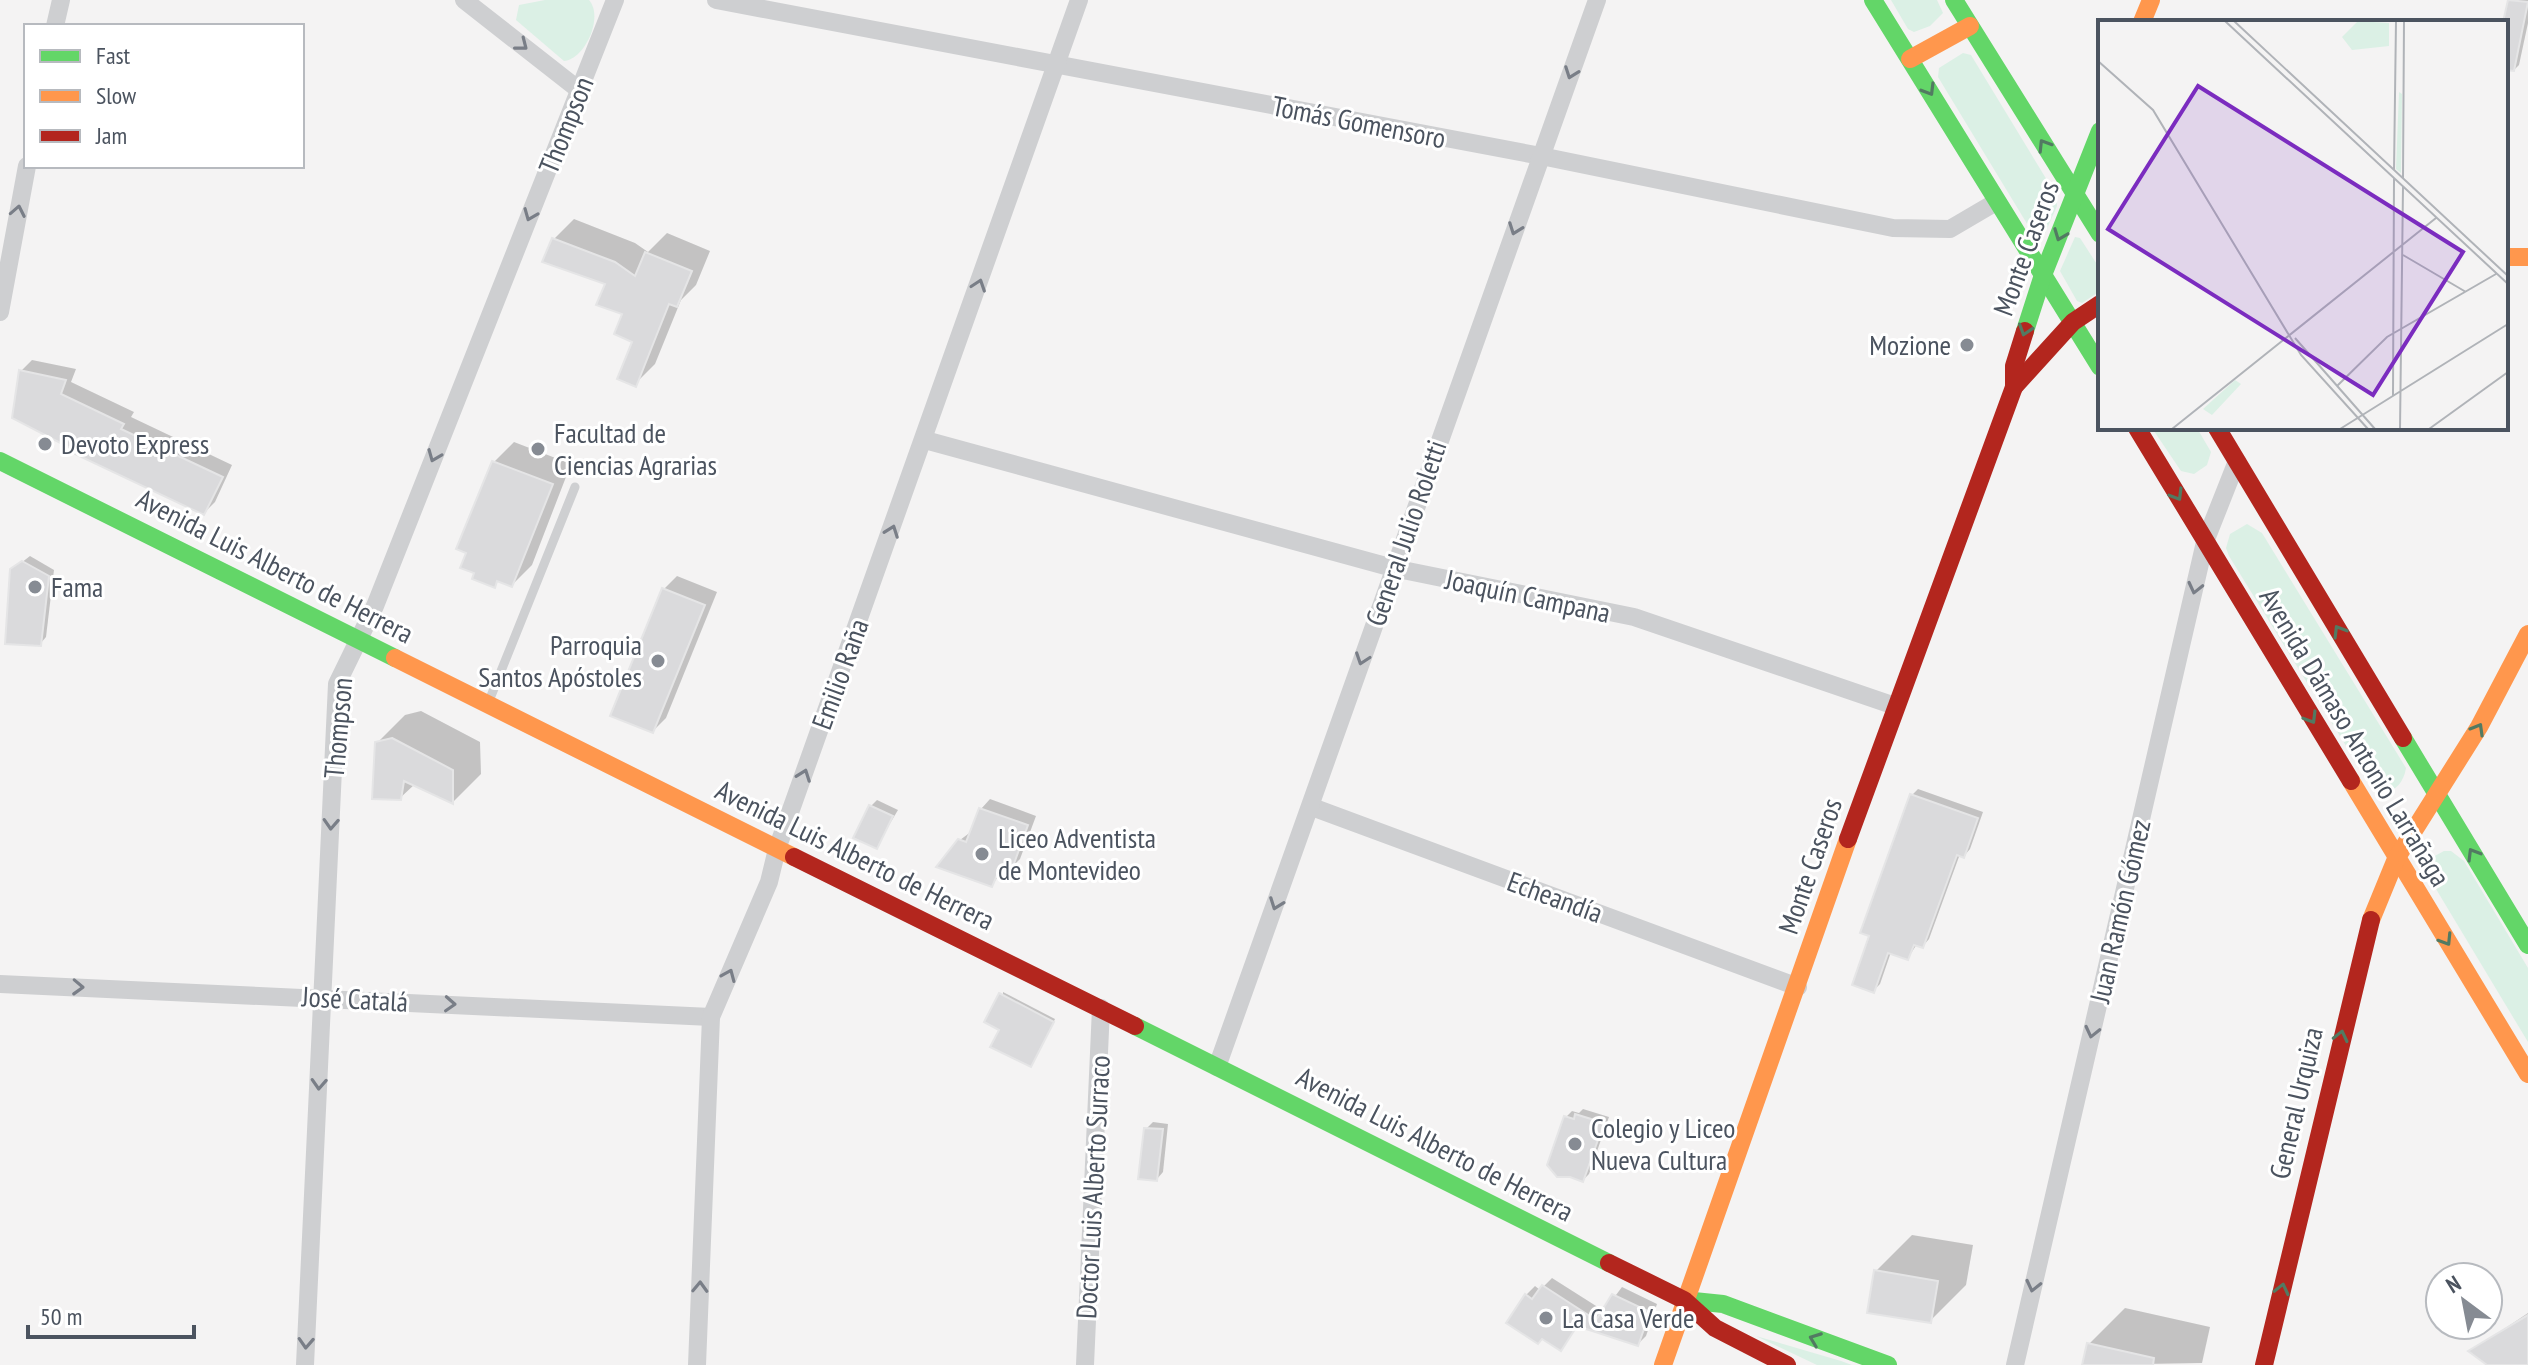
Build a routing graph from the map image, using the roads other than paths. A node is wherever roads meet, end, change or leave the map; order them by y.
1 (61, 0) edge
2 (464, 0) edge
3 (615, 0) edge
4 (716, 0) edge
5 (1079, 0) edge
6 (1597, 0) edge
7 (1873, 0) edge
8 (1954, 0) edge
9 (2151, 0) edge
10 (2143, 20) edge
11 (55, 24) edge
12 (1970, 26) junction
13 (1910, 59) junction
14 (1055, 65) junction
15 (579, 90) junction
16 (2098, 136) edge
17 (1541, 156) junction
18 (27, 168) edge
19 (2075, 195) junction
20 (1996, 202) junction
21 (2098, 231) edge
22 (2043, 275) junction
23 (2098, 305) edge
24 (0, 312) edge
25 (2073, 322) junction
26 (2098, 364) edge
27 (2014, 387) junction
28 (2138, 430) edge
29 (2218, 430) edge
30 (925, 440) junction
31 (0, 461) edge
32 (2237, 461) junction
33 (575, 487) dead end
34 (2205, 542) junction
35 (1393, 568) junction
36 (2528, 634) edge
37 (357, 639) junction
38 (488, 704) junction
39 (1895, 706) junction
40 (2437, 795) junction
41 (1312, 807) junction
42 (777, 849) junction
43 (2396, 859) junction
44 (2528, 945) edge
45 (0, 984) edge
46 (1798, 987) junction
47 (323, 997) junction
48 (1101, 1008) junction
49 (711, 1017) junction
50 (1217, 1067) junction
51 (2528, 1074) edge
52 (1684, 1300) junction
53 (305, 1365) edge
54 (697, 1365) edge
55 (1085, 1365) edge
56 (1663, 1365) edge
57 (1787, 1365) edge
58 (1888, 1365) edge
59 (2015, 1365) edge
60 (2264, 1365) edge

1 - 11 street
2 -> 15 street
3 - 15 street, Thompson
4 - 14 street, Tomás Gomensoro
5 - 14 street, Emilio Raña
6 -> 17 street, General Julio Roletti
7 - 13 street
8 - 12 street
9 - 10 street
12 - 13 street
19 -> 12 street
13 -> 20 street
14 - 17 street, Tomás Gomensoro
30 -> 14 street, Emilio Raña
15 -> 37 street, Thompson
16 - 19 street, Monte Caseros
17 - 20 street, Tomás Gomensoro
17 -> 35 street, General Julio Roletti
24 -> 18 street
19 - 21 street
19 -> 22 street, Monte Caseros
20 - 22 street
22 - 25 street
22 -> 27 street, Monte Caseros
23 - 25 street, Monte Caseros
25 - 26 street
25 - 27 street, Monte Caseros
27 - 39 street, Monte Caseros
28 -> 34 street, Avenida Dámaso Antonio Larrañaga
29 - 32 street, Avenida Dámaso Antonio Larrañaga
30 - 35 street, Joaquín Campana
42 -> 30 street, Emilio Raña
31 - 37 street, Avenida Luis Alberto de Herrera
32 - 34 street, Juan Ramón Gómez
40 -> 32 street, Avenida Dámaso Antonio Larrañaga
33 - 38 lane
34 -> 43 street, Avenida Dámaso Antonio Larrañaga
34 -> 59 street, Juan Ramón Gómez
35 - 39 street, Joaquín Campana
35 -> 41 street, General Julio Roletti
40 -> 36 street, General Urquiza
37 - 38 street, Avenida Luis Alberto de Herrera
37 -> 47 street, Thompson
38 - 42 street, Avenida Luis Alberto de Herrera
39 - 46 street, Monte Caseros
40 - 43 street, General Urquiza
44 -> 40 street, Avenida Dámaso Antonio Larrañaga
41 - 46 street, Echeandía
41 -> 50 street, General Julio Roletti
42 - 48 street, Avenida Luis Alberto de Herrera
49 -> 42 street, Emilio Raña
43 -> 51 street, Avenida Dámaso Antonio Larrañaga
60 -> 43 street, General Urquiza
45 -> 47 street, José Catalá
46 - 52 street, Monte Caseros
47 -> 49 street, José Catalá
47 -> 53 street, Thompson
48 - 50 street, Avenida Luis Alberto de Herrera
48 - 55 street, Doctor Luis Alberto Surraco
54 -> 49 street, Emilio Raña
50 - 52 street, Avenida Luis Alberto de Herrera
52 - 56 street, Monte Caseros
52 - 57 street, Avenida Luis Alberto de Herrera
58 -> 52 street, Avenida Luis Alberto de Herrera

